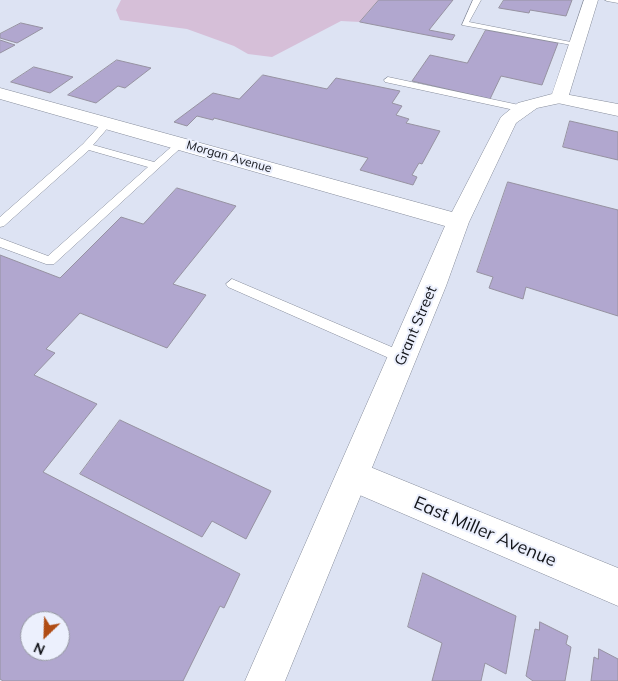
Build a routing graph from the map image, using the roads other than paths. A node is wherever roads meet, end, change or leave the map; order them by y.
1 (478, 0) edge
2 (591, 0) edge
3 (610, 0) edge
4 (618, 1) edge
5 (577, 44) junction
6 (388, 80) dead end
7 (0, 93) edge
8 (559, 98) junction
9 (519, 108) junction
10 (618, 110) edge
11 (107, 123) junction
12 (180, 144) junction
13 (87, 146) junction
14 (155, 166) junction
15 (0, 222) edge
16 (458, 222) junction
17 (0, 242) edge
18 (232, 284) dead end
19 (403, 358) junction
20 (353, 476) junction
21 (618, 587) edge
22 (265, 681) edge

1 - 5 lane
2 - 5 street
3 - 4 lane
5 - 8 street
6 - 9 lane
7 - 11 street, Morgan Avenue
8 - 9 street
8 - 10 street
9 - 16 street, Grant Street
11 - 12 street, Morgan Avenue
11 - 13 lane
12 - 14 lane
12 - 16 street, Morgan Avenue
13 - 14 lane
13 - 15 lane
14 - 17 lane
16 - 19 street, Grant Street
18 - 19 lane
19 - 20 street, Grant Street
20 - 21 street, East Miller Avenue
20 - 22 street, Grant Street

